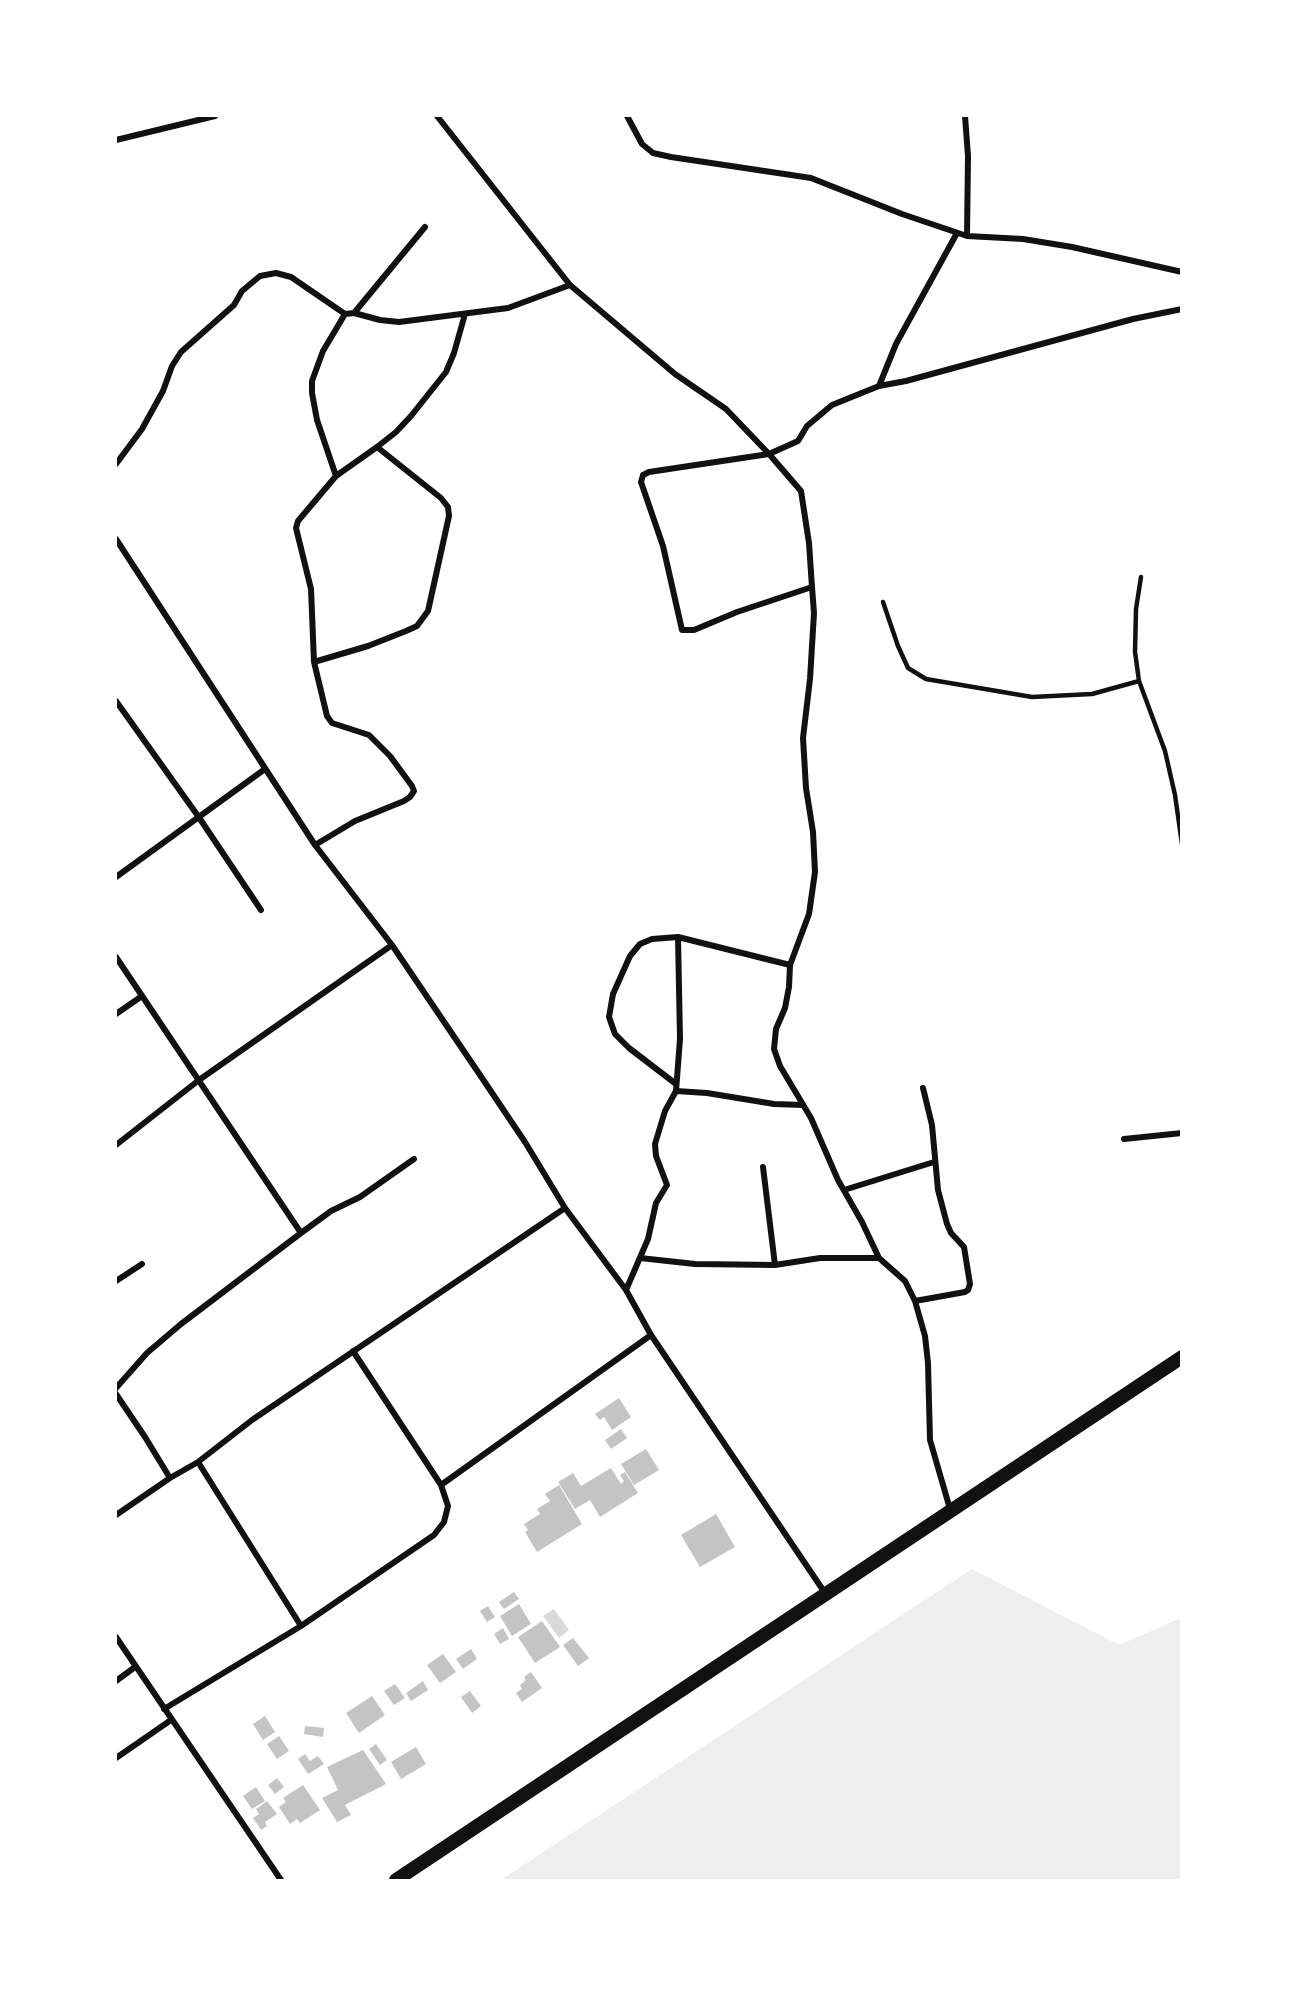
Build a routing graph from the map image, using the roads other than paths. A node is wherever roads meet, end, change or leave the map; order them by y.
1 (215, 116) edge
2 (437, 116) edge
3 (627, 116) edge
4 (965, 116) edge
5 (116, 140) edge
6 (425, 226) dead end
7 (957, 232) junction
8 (967, 236) junction
9 (1182, 272) edge
10 (570, 285) junction
11 (1182, 309) edge
12 (354, 313) junction
13 (345, 314) junction
14 (465, 314) junction
15 (879, 386) junction
16 (377, 447) junction
17 (769, 454) junction
18 (116, 464) edge
19 (336, 476) junction
20 (116, 539) edge
21 (1141, 577) dead end
22 (812, 587) junction
23 (884, 602) dead end
24 (314, 662) junction
25 (1139, 681) junction
26 (116, 700) edge
27 (265, 769) junction
28 (198, 816) junction
29 (1182, 844) edge
30 (315, 845) junction
31 (116, 877) edge
32 (261, 910) dead end
33 (678, 937) junction
34 (392, 945) junction
35 (116, 957) edge
36 (790, 965) junction
37 (142, 996) junction
38 (116, 1014) edge
39 (199, 1080) junction
40 (676, 1087) junction
41 (923, 1088) dead end
42 (803, 1105) junction
43 (1182, 1133) edge
44 (1124, 1139) dead end
45 (116, 1145) edge
46 (414, 1160) dead end
47 (934, 1162) junction
48 (764, 1167) dead end
49 (844, 1190) junction
50 (566, 1208) junction
51 (301, 1233) junction
52 (640, 1258) junction
53 (879, 1258) junction
54 (142, 1264) dead end
55 (775, 1265) junction
56 (116, 1281) edge
57 (626, 1290) junction
58 (915, 1301) junction
59 (651, 1335) junction
60 (353, 1351) junction
61 (1182, 1357) edge
62 (116, 1388) edge
63 (116, 1394) edge
64 (198, 1462) junction
65 (170, 1478) junction
66 (441, 1485) junction
67 (950, 1509) junction
68 (116, 1515) edge
69 (826, 1594) junction
70 (301, 1626) junction
71 (116, 1637) edge
72 (135, 1667) junction
73 (116, 1681) edge
74 (164, 1709) junction
75 (171, 1720) junction
76 (116, 1758) edge
77 (281, 1881) edge
78 (396, 1881) edge

1 - 5 street
2 - 10 street
3 - 7 street
4 - 8 street
6 - 12 street
7 - 8 street
7 - 15 street
8 - 9 street
10 - 14 street
10 - 17 street
11 - 15 street
12 - 13 street
12 - 14 street
13 - 18 street
13 - 19 street
14 - 16 street
15 - 17 street
16 - 19 street
16 - 24 street
17 - 22 street
17 - 22 street
19 - 24 street
20 - 27 street
21 - 25 lane
22 - 36 street
23 - 25 lane
24 - 30 street
25 - 29 lane
26 - 28 street
27 - 28 street
27 - 30 street
28 - 31 street
28 - 32 street
30 - 34 street
33 - 36 street
33 - 40 street
33 - 40 street
34 - 39 street
34 - 50 street
35 - 37 street
36 - 42 street
37 - 38 street
37 - 39 street
39 - 45 street
39 - 51 street
40 - 42 street
40 - 52 street
41 - 47 street
42 - 49 street
43 - 44 street
46 - 51 street
47 - 49 street
47 - 58 street
48 - 55 street
49 - 53 street
50 - 57 street
50 - 60 street
51 - 62 street
52 - 55 street
52 - 57 street
53 - 55 street
53 - 58 street
54 - 56 street
57 - 59 street
58 - 67 street
59 - 66 street
59 - 69 street
60 - 64 street
60 - 66 street
61 - 67 main road
63 - 65 street
64 - 65 street
64 - 70 street
65 - 68 street
66 - 70 street
67 - 69 main road
69 - 78 main road
70 - 74 street
71 - 72 street
72 - 73 street
72 - 74 street
74 - 75 street
75 - 76 street
75 - 77 street

